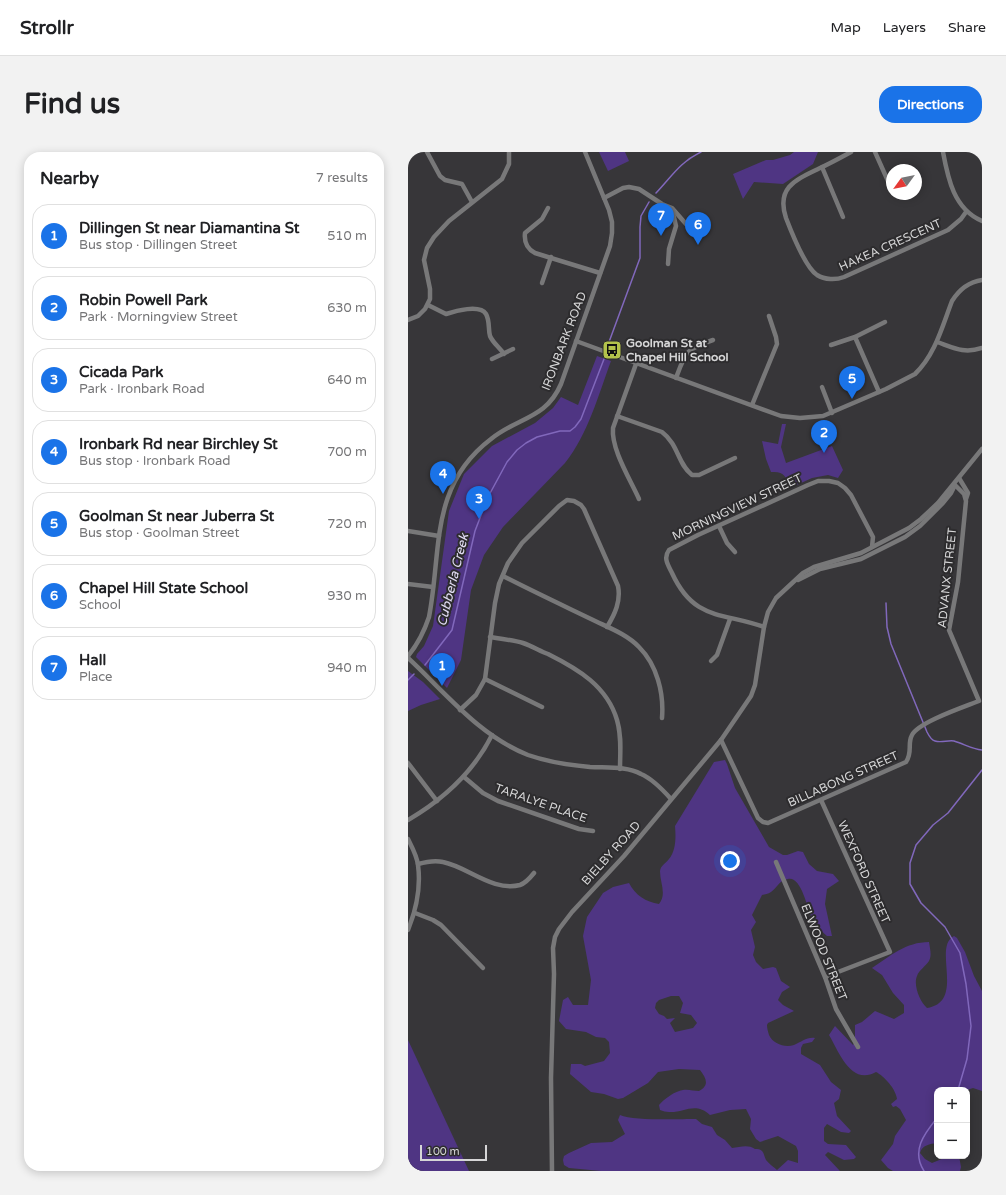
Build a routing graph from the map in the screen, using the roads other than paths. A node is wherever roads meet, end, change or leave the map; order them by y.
1 (427, 152) edge
2 (510, 152) edge
3 (585, 152) edge
4 (851, 152) edge
5 (875, 152) edge
6 (943, 152) edge
7 (822, 167) junction
8 (886, 177) edge
9 (604, 198) junction
10 (472, 202) junction
11 (548, 208) dead end
12 (672, 208) junction
13 (966, 212) junction
14 (843, 217) dead end
15 (982, 220) edge
16 (686, 224) dead end
17 (551, 257) junction
18 (668, 264) dead end
19 (600, 273) junction
20 (982, 280) edge
21 (542, 283) dead end
22 (428, 305) junction
23 (769, 316) dead end
24 (408, 320) edge
25 (885, 322) dead end
26 (855, 336) junction
27 (713, 340) dead end
28 (576, 341) junction
29 (937, 342) junction
30 (831, 345) dead end
31 (982, 348) edge
32 (513, 350) dead end
33 (504, 354) junction
34 (492, 359) dead end
35 (636, 364) junction
36 (676, 378) junction
37 (822, 387) dead end
38 (879, 392) junction
39 (752, 405) junction
40 (832, 413) junction
41 (618, 416) junction
42 (982, 448) edge
43 (735, 458) dead end
44 (958, 479) junction
45 (955, 485) junction
46 (639, 499) dead end
47 (966, 499) junction
48 (718, 526) junction
49 (408, 531) edge
50 (439, 536) junction
51 (872, 537) junction
52 (883, 542) junction
53 (872, 547) junction
54 (735, 552) dead end
55 (503, 576) junction
56 (792, 583) junction
57 (408, 584) edge
58 (433, 587) junction
59 (730, 619) junction
60 (607, 627) junction
61 (764, 627) junction
62 (490, 637) junction
63 (408, 657) edge
64 (711, 661) dead end
65 (486, 679) junction
66 (979, 701) joint
67 (542, 707) dead end
68 (460, 710) junction
69 (662, 718) dead end
70 (492, 735) junction
71 (721, 740) junction
72 (408, 763) edge
73 (620, 769) junction
74 (464, 777) junction
75 (671, 799) junction
76 (821, 800) junction
77 (437, 801) junction
78 (408, 820) edge
79 (593, 831) dead end
80 (408, 839) edge
81 (776, 862) dead end
82 (418, 864) junction
83 (534, 873) dead end
84 (415, 914) junction
85 (408, 930) edge
86 (483, 968) dead end
87 (825, 977) junction
88 (858, 1048) dead end
89 (552, 1171) edge

1 - 10 street
2 - 10 street
3 - 9 street, IRONBARK ROAD
4 - 7 street, HAKEA CRESCENT
5 - 8 street
6 - 13 street
7 - 13 street, HAKEA CRESCENT
7 - 14 street
9 - 12 street
9 - 19 street, IRONBARK ROAD
10 - 22 street
11 - 17 street
12 - 16 street
12 - 18 street
13 - 15 street
17 - 19 street
17 - 21 street
19 - 28 street, IRONBARK ROAD
20 - 29 street
22 - 24 street
22 - 33 street
23 - 39 street
25 - 26 street
26 - 30 street
26 - 38 street
27 - 36 street
28 - 35 street
28 - 50 street, IRONBARK ROAD
29 - 31 street
29 - 38 street
32 - 33 street
33 - 34 street
35 - 36 street
35 - 41 street
36 - 39 street
37 - 40 street
38 - 40 street
39 - 40 street
41 - 43 street
41 - 46 street
42 - 44 street, BIELBY ROAD
44 - 45 street, BIELBY ROAD
44 - 47 street, ADVANX STREET
44 - 52 street, BIELBY ROAD
45 - 47 street
45 - 56 street, BIELBY ROAD
47 - 66 street, ADVANX STREET
48 - 51 street, MORNINGVIEW STREET
48 - 54 street
48 - 59 street, MORNINGVIEW STREET
49 - 50 street
50 - 58 street, IRONBARK ROAD
51 - 52 street
51 - 53 street, MORNINGVIEW STREET
52 - 53 street, BIELBY ROAD
53 - 56 street, BIELBY ROAD
55 - 60 street
55 - 60 street
55 - 62 street
56 - 61 street, BIELBY ROAD
57 - 58 street
58 - 63 street, IRONBARK ROAD
59 - 61 street, MORNINGVIEW STREET
59 - 64 street
60 - 69 street
61 - 71 street, BIELBY ROAD
62 - 65 street
62 - 73 street
63 - 68 street
65 - 67 street
65 - 68 street
66 - 76 street, BILLABONG STREET
68 - 70 street
70 - 73 street
70 - 74 street
71 - 75 street, BIELBY ROAD
71 - 76 street, BILLABONG STREET
72 - 77 street
73 - 75 street
74 - 77 street
74 - 79 street, TARALYE PLACE
75 - 89 street, BIELBY ROAD
76 - 87 street, WEXFORD STREET
77 - 78 street
80 - 82 street
81 - 87 street, ELWOOD STREET
82 - 83 street
82 - 84 street
84 - 85 street
84 - 86 street
87 - 88 street, ELWOOD STREET

